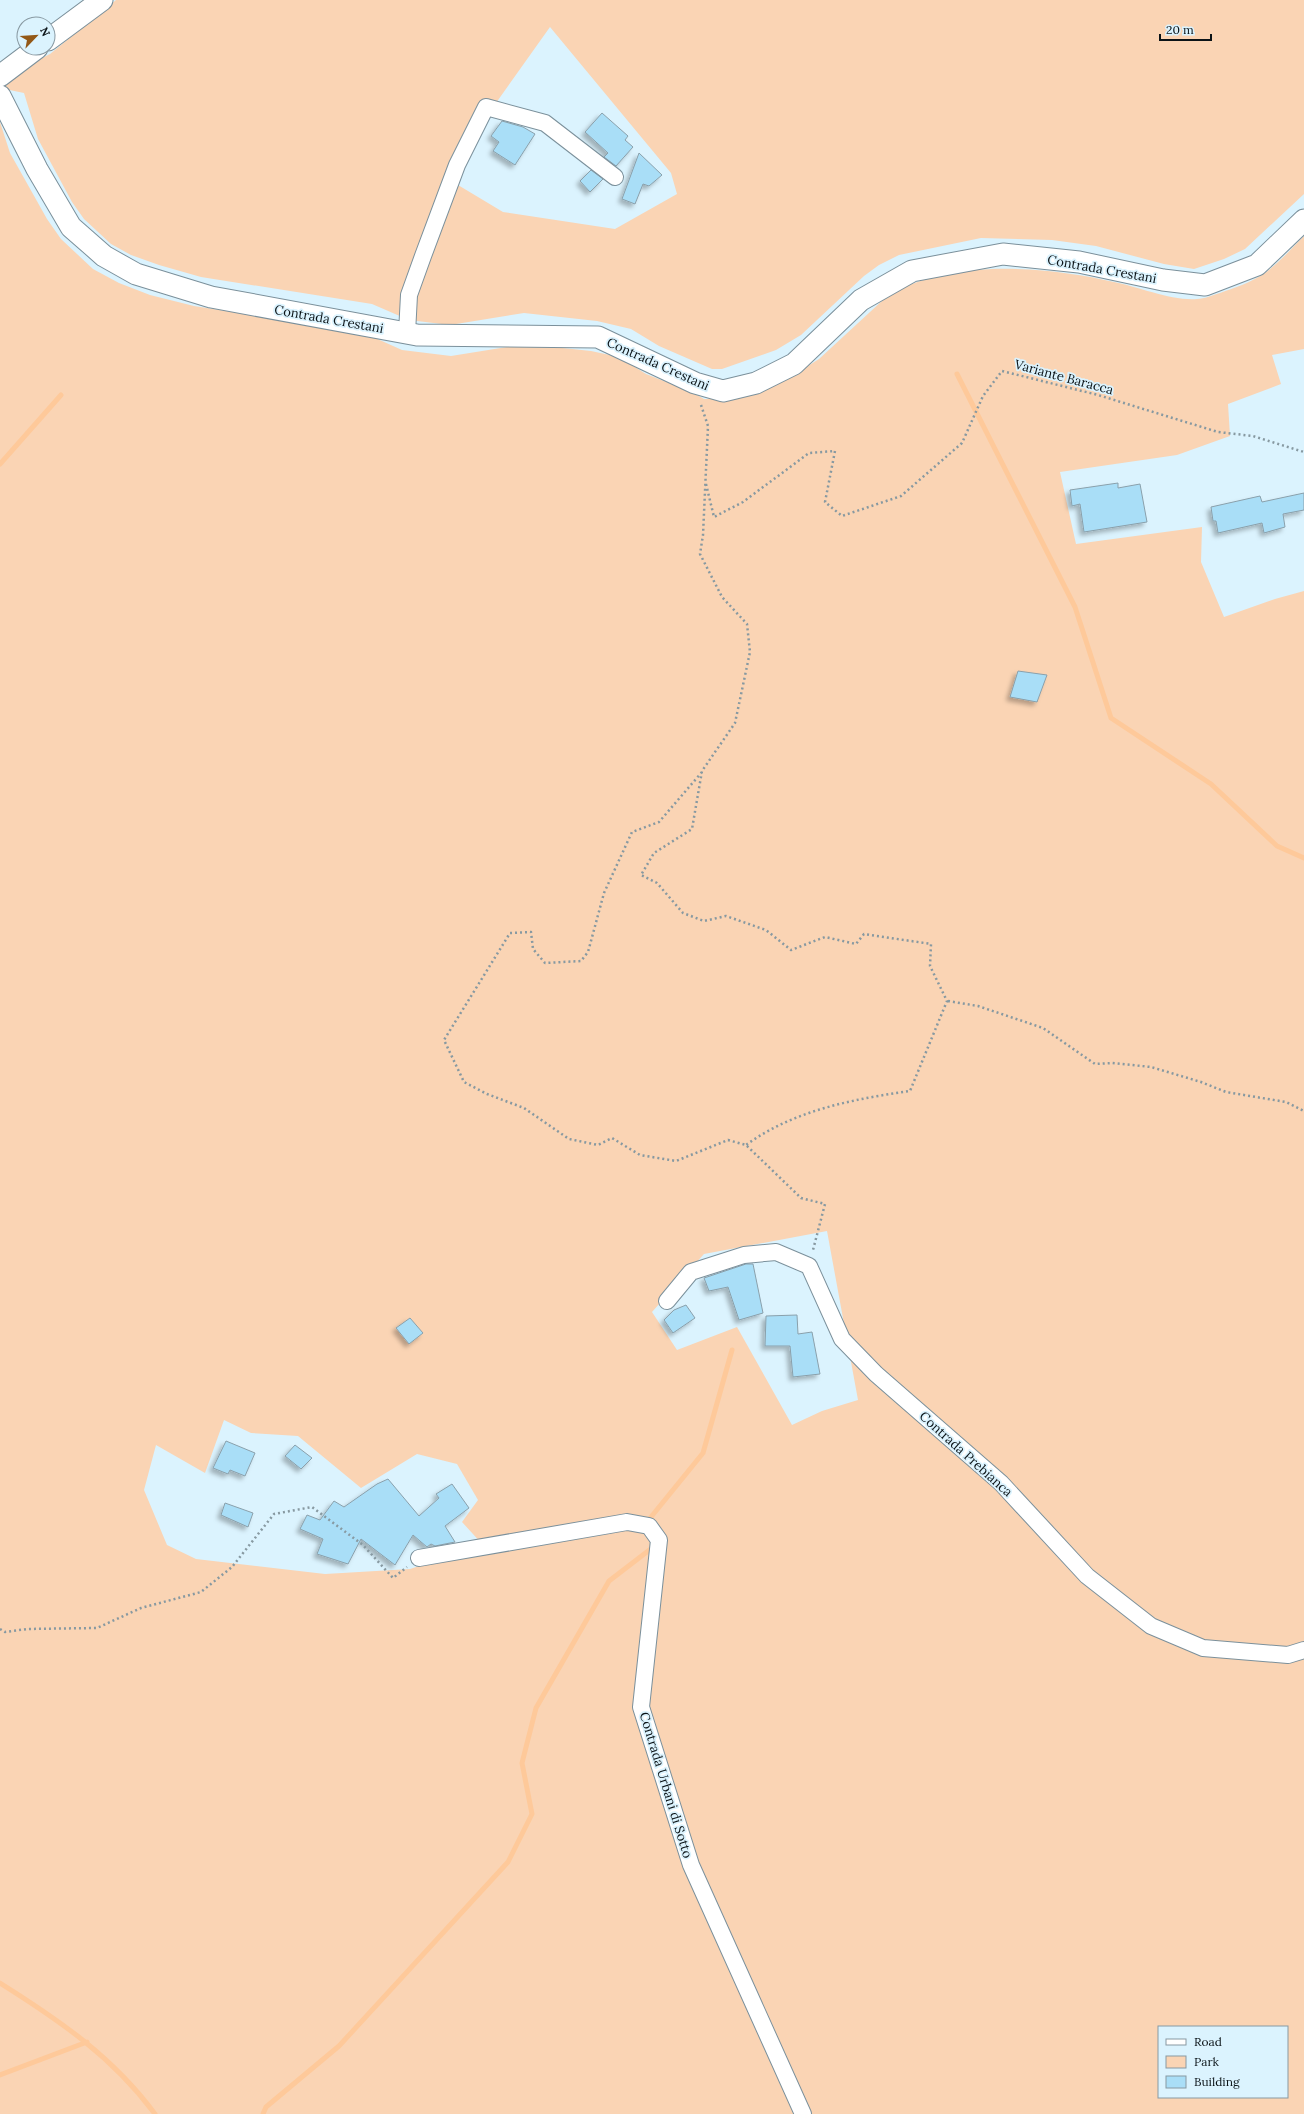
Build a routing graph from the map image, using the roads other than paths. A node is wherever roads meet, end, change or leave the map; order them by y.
1 (102, 0) edge
2 (56, 34) edge
3 (26, 56) edge
4 (0, 76) edge
5 (0, 96) edge
6 (615, 177) dead end
7 (1304, 220) edge
8 (407, 333) junction
9 (667, 1301) dead end
10 (419, 1558) road end
11 (1304, 1650) edge
12 (803, 2114) edge

1 - 2 street
3 - 4 street
5 - 8 street, Contrada Crestani
6 - 8 street
7 - 8 street, Contrada Crestani
9 - 11 street, Contrada Prebianca
10 - 12 street, Contrada Urbani di Sotto

